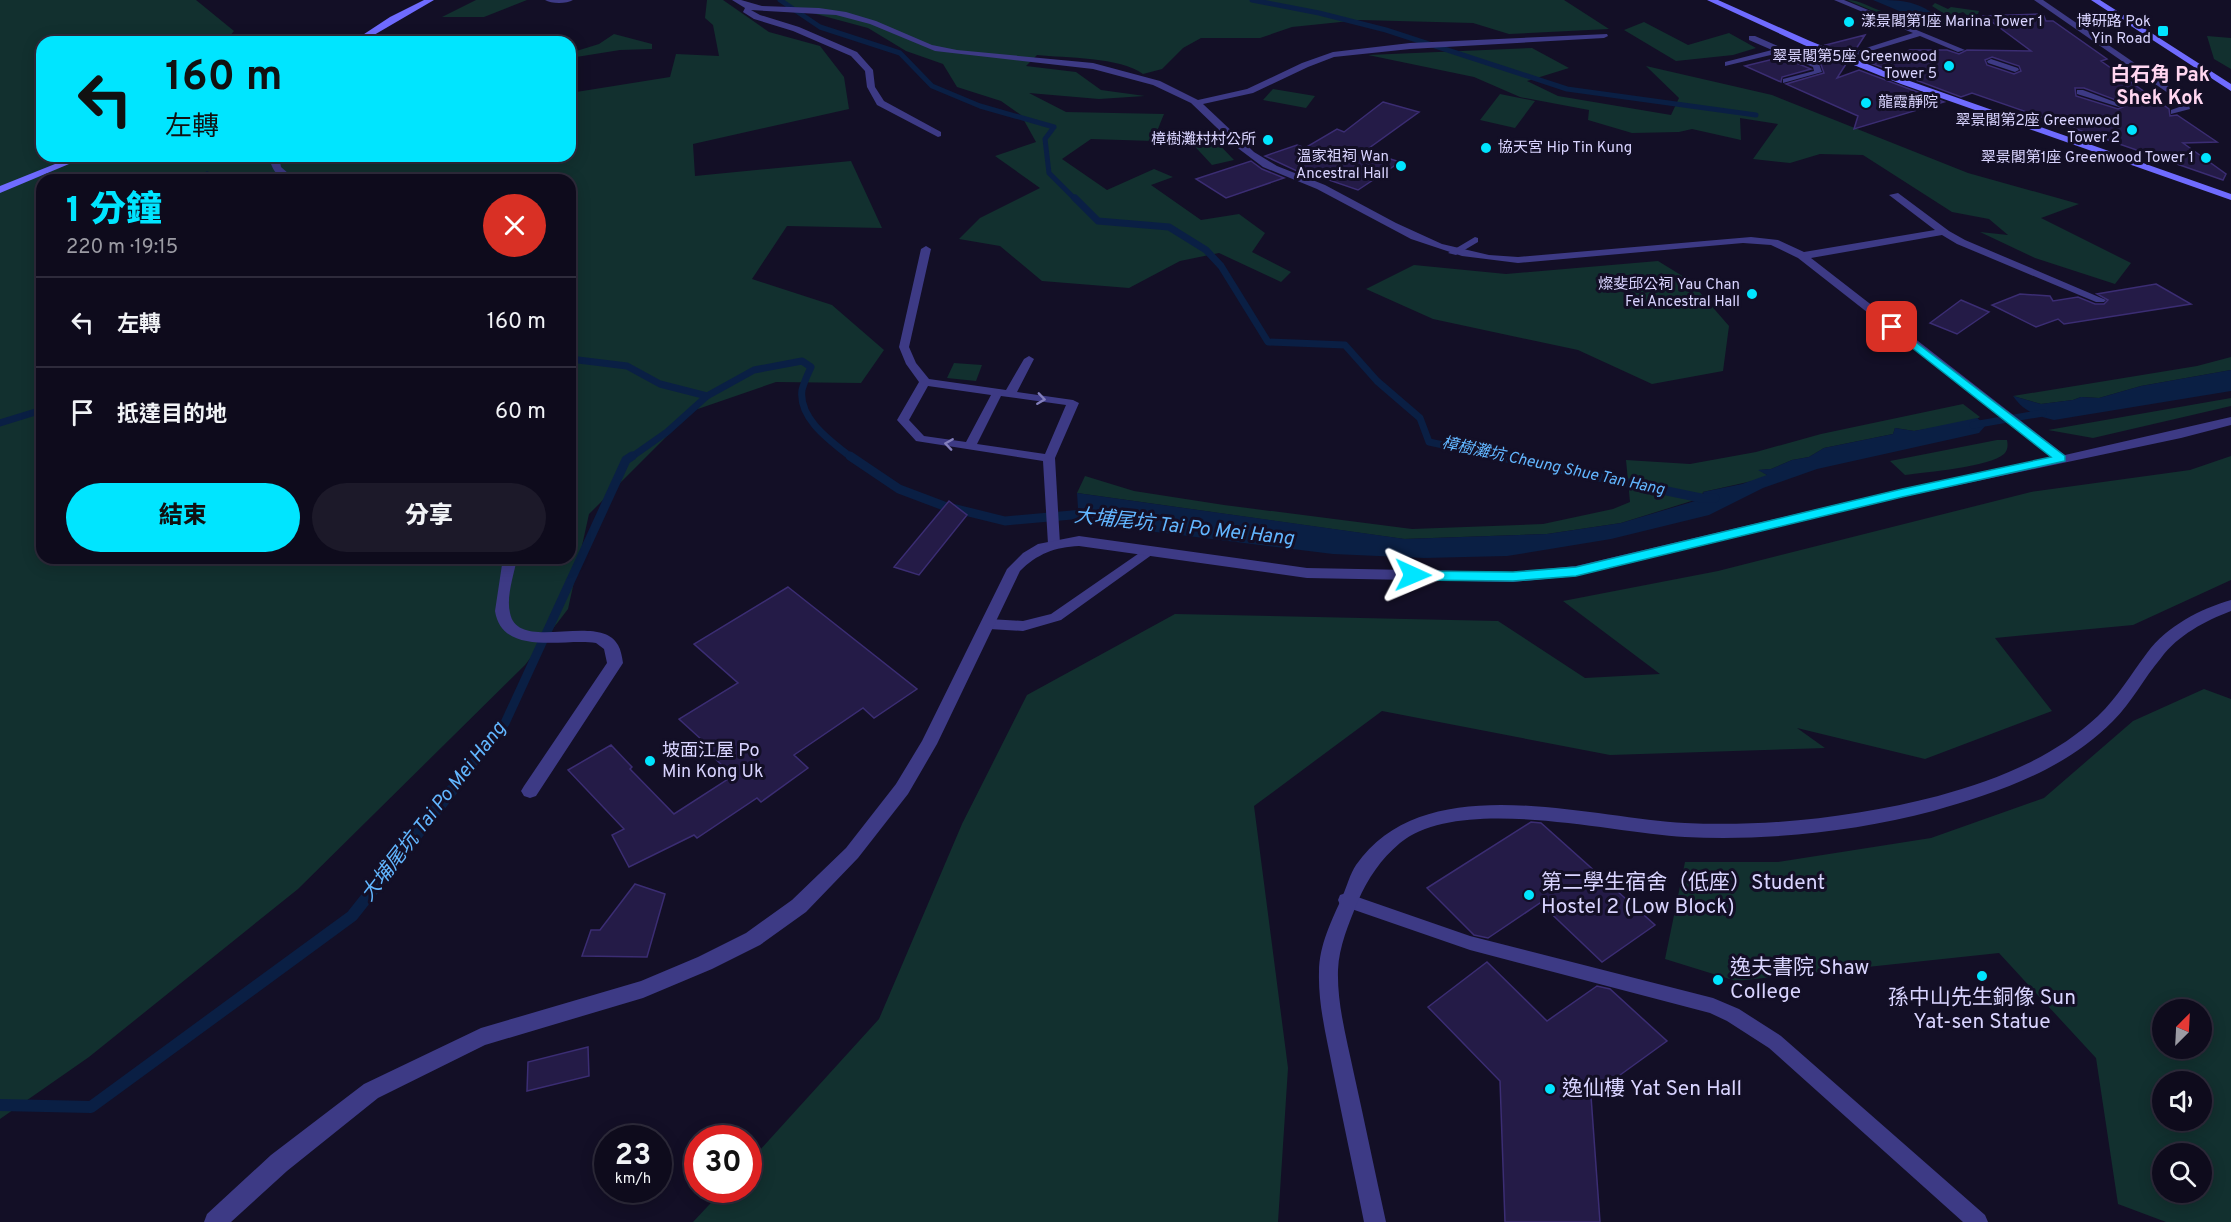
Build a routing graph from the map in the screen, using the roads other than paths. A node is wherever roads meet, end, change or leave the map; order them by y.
1 (430, 0) edge
2 (549, 0) edge
3 (569, 0) edge
4 (736, 0) edge
5 (1711, 0) edge
6 (1838, 0) edge
7 (2038, 0) edge
8 (2095, 0) edge
9 (747, 7) junction
10 (1918, 34) junction
11 (366, 36) edge
12 (1604, 36) dead end
13 (1568, 38) junction
14 (1752, 38) dead end
15 (1810, 45) junction
16 (1579, 49) dead end
17 (1961, 50) dead end
18 (1781, 51) junction
19 (1844, 58) junction
20 (1991, 61) dead end
21 (1728, 64) dead end
22 (2015, 70) dead end
23 (1786, 81) dead end
24 (2231, 88) edge
25 (2080, 92) dead end
26 (1195, 103) junction
27 (2119, 105) dead end
28 (2174, 112) dead end
29 (938, 134) dead end
30 (68, 162) edge
31 (275, 162) edge
32 (39, 174) edge
33 (284, 174) edge
34 (36, 175) edge
35 (0, 190) edge
36 (1894, 195) dead end
37 (2231, 198) edge
38 (1943, 231) junction
39 (1475, 240) dead end
40 (926, 249) dead end
41 (1453, 253) junction
42 (1802, 256) junction
43 (2100, 300) dead end
44 (1029, 359) dead end
45 (925, 382) junction
46 (998, 393) junction
47 (1010, 394) junction
48 (2231, 421) edge
49 (970, 447) junction
50 (1049, 458) junction
51 (2061, 458) junction
52 (1054, 539) junction
53 (1148, 551) junction
54 (509, 564) edge
55 (2231, 605) edge
56 (988, 624) junction
57 (530, 792) dead end
58 (1346, 900) junction
59 (215, 1222) edge
60 (1375, 1222) edge
61 (1978, 1222) edge

1 - 11 street
2 - 3 lane
4 - 9 street
5 - 15 street
6 - 10 lane
7 - 28 lane
8 - 24 street
9 - 26 street
9 - 29 street
10 - 17 lane
10 - 19 lane
12 - 13 street
13 - 16 street
13 - 26 street
14 - 18 lane
15 - 18 lane
15 - 19 street
18 - 21 lane
18 - 23 lane
19 - 37 street
20 - 22 lane
25 - 27 lane
26 - 41 street
30 - 32 street
31 - 33 street
34 - 35 street
36 - 38 street
38 - 42 street
38 - 43 street
39 - 41 lane
40 - 45 lane
41 - 42 street
42 - 51 street
44 - 47 lane
45 - 46 lane
49 -> 45 lane
46 - 47 lane
46 - 49 lane
47 -> 50 lane
48 - 51 street
49 - 50 lane
50 - 52 lane
51 - 53 street
52 - 53 street
52 - 56 street
53 - 56 lane
54 - 57 street
55 - 58 street
56 - 59 street
58 - 60 street
58 - 61 lane

